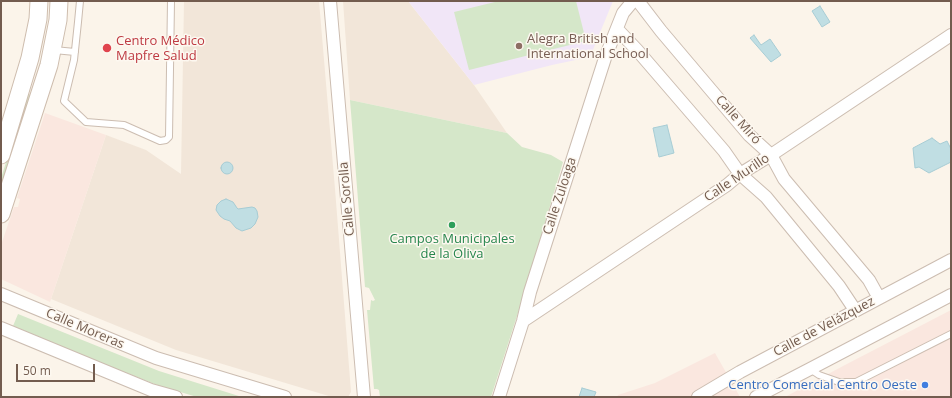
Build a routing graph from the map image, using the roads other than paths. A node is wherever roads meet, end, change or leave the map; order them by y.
1 (39, 1) edge
2 (59, 1) edge
3 (80, 1) edge
4 (171, 1) edge
5 (330, 1) edge
6 (633, 1) edge
7 (638, 1) edge
8 (617, 29) junction
9 (951, 35) edge
10 (53, 49) junction
11 (75, 52) junction
12 (770, 155) junction
13 (1, 156) edge
14 (740, 174) junction
15 (1, 214) edge
16 (951, 260) edge
17 (1, 294) edge
18 (951, 295) edge
19 (879, 298) junction
20 (855, 310) junction
21 (523, 321) junction
22 (1, 328) edge
23 (951, 334) edge
24 (810, 369) junction
25 (176, 397) edge
26 (284, 397) edge
27 (364, 397) edge
28 (499, 397) edge
29 (698, 397) edge
30 (756, 397) edge

1 - 13 street
2 - 10 street
3 - 11 lane
4 - 11 lane
5 - 27 street, Calle Sorolla
6 - 8 street, Calle Zuloaga
7 - 12 street, Calle Miró
8 - 14 street
8 - 21 street, Calle Zuloaga
9 - 12 street, Calle Murillo
10 - 11 lane
10 - 15 street
12 - 14 street, Calle Murillo
12 - 19 street, Calle Miró
14 - 20 street
14 - 21 street, Calle Murillo
16 - 19 street, Calle de Velázquez
17 - 26 street, Calle Moreras
18 - 24 street
19 - 20 street, Calle de Velázquez
20 - 29 street, Calle de Velázquez
21 - 28 street, Calle Zuloaga
22 - 25 street
23 - 24 lane
24 - 30 street

